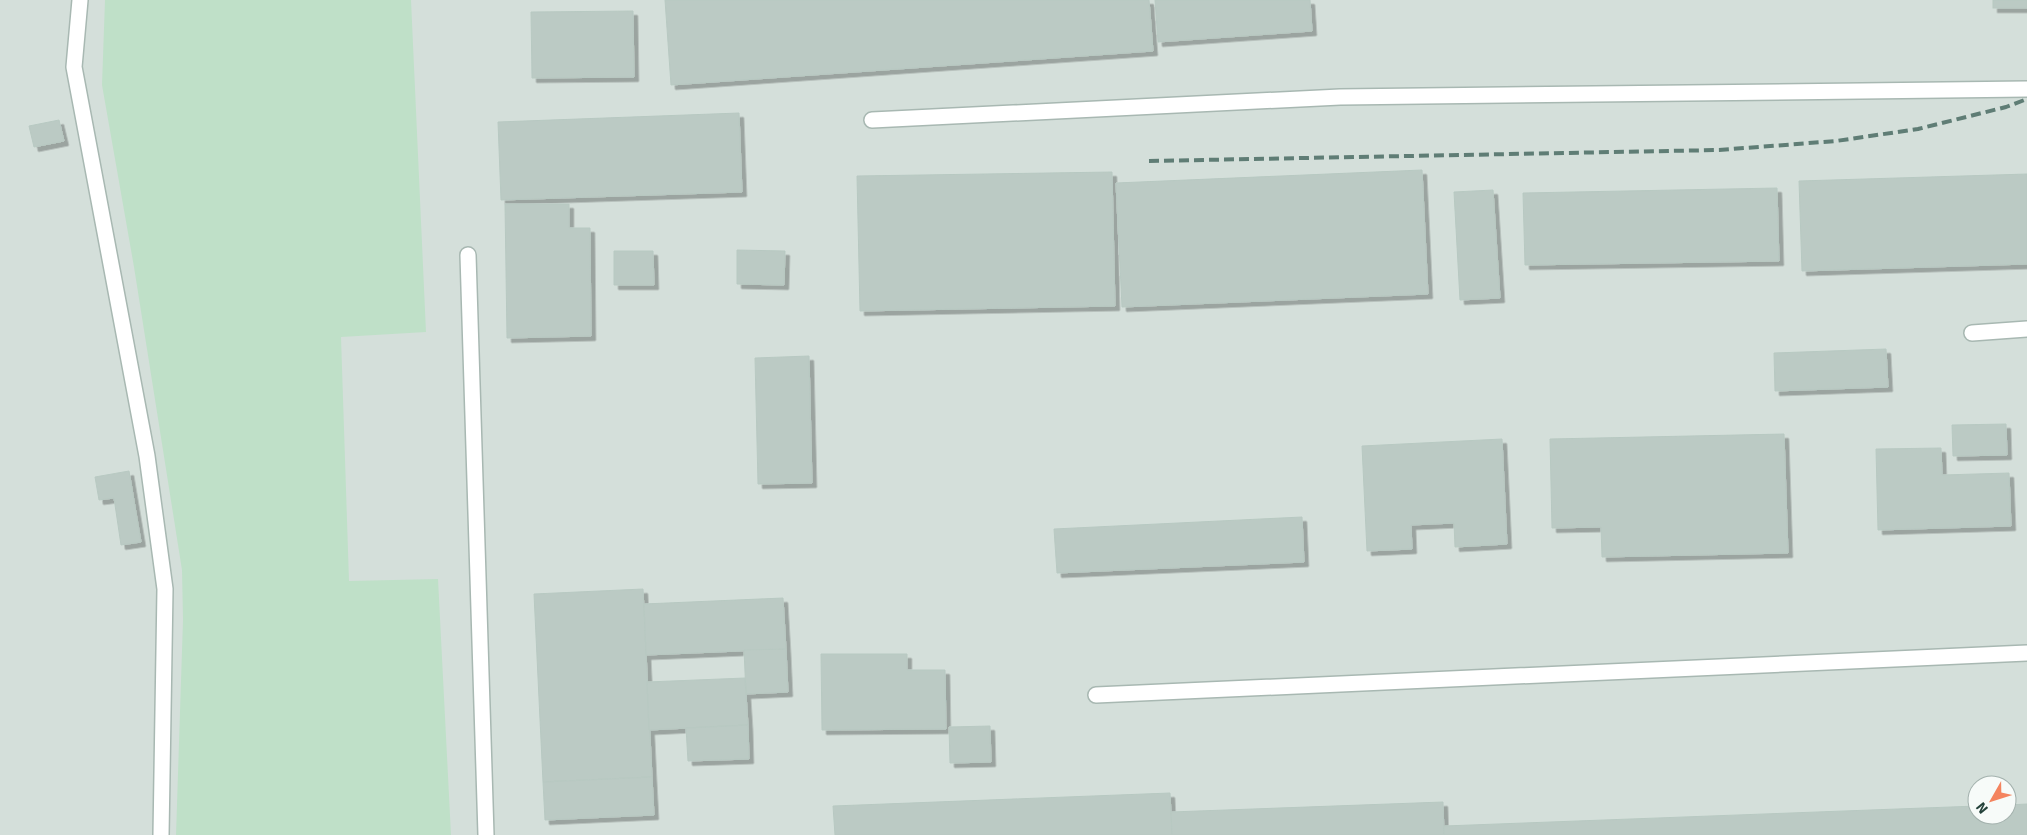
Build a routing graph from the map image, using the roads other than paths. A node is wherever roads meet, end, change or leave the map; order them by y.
1 (80, 0) edge
2 (2027, 89) edge
3 (872, 120) dead end
4 (468, 254) dead end
5 (2027, 329) edge
6 (1972, 333) dead end
7 (2027, 653) edge
8 (1096, 695) dead end
9 (161, 835) edge
10 (486, 835) edge

1 - 9 street
2 - 3 street
4 - 10 street
5 - 6 street
7 - 8 street

